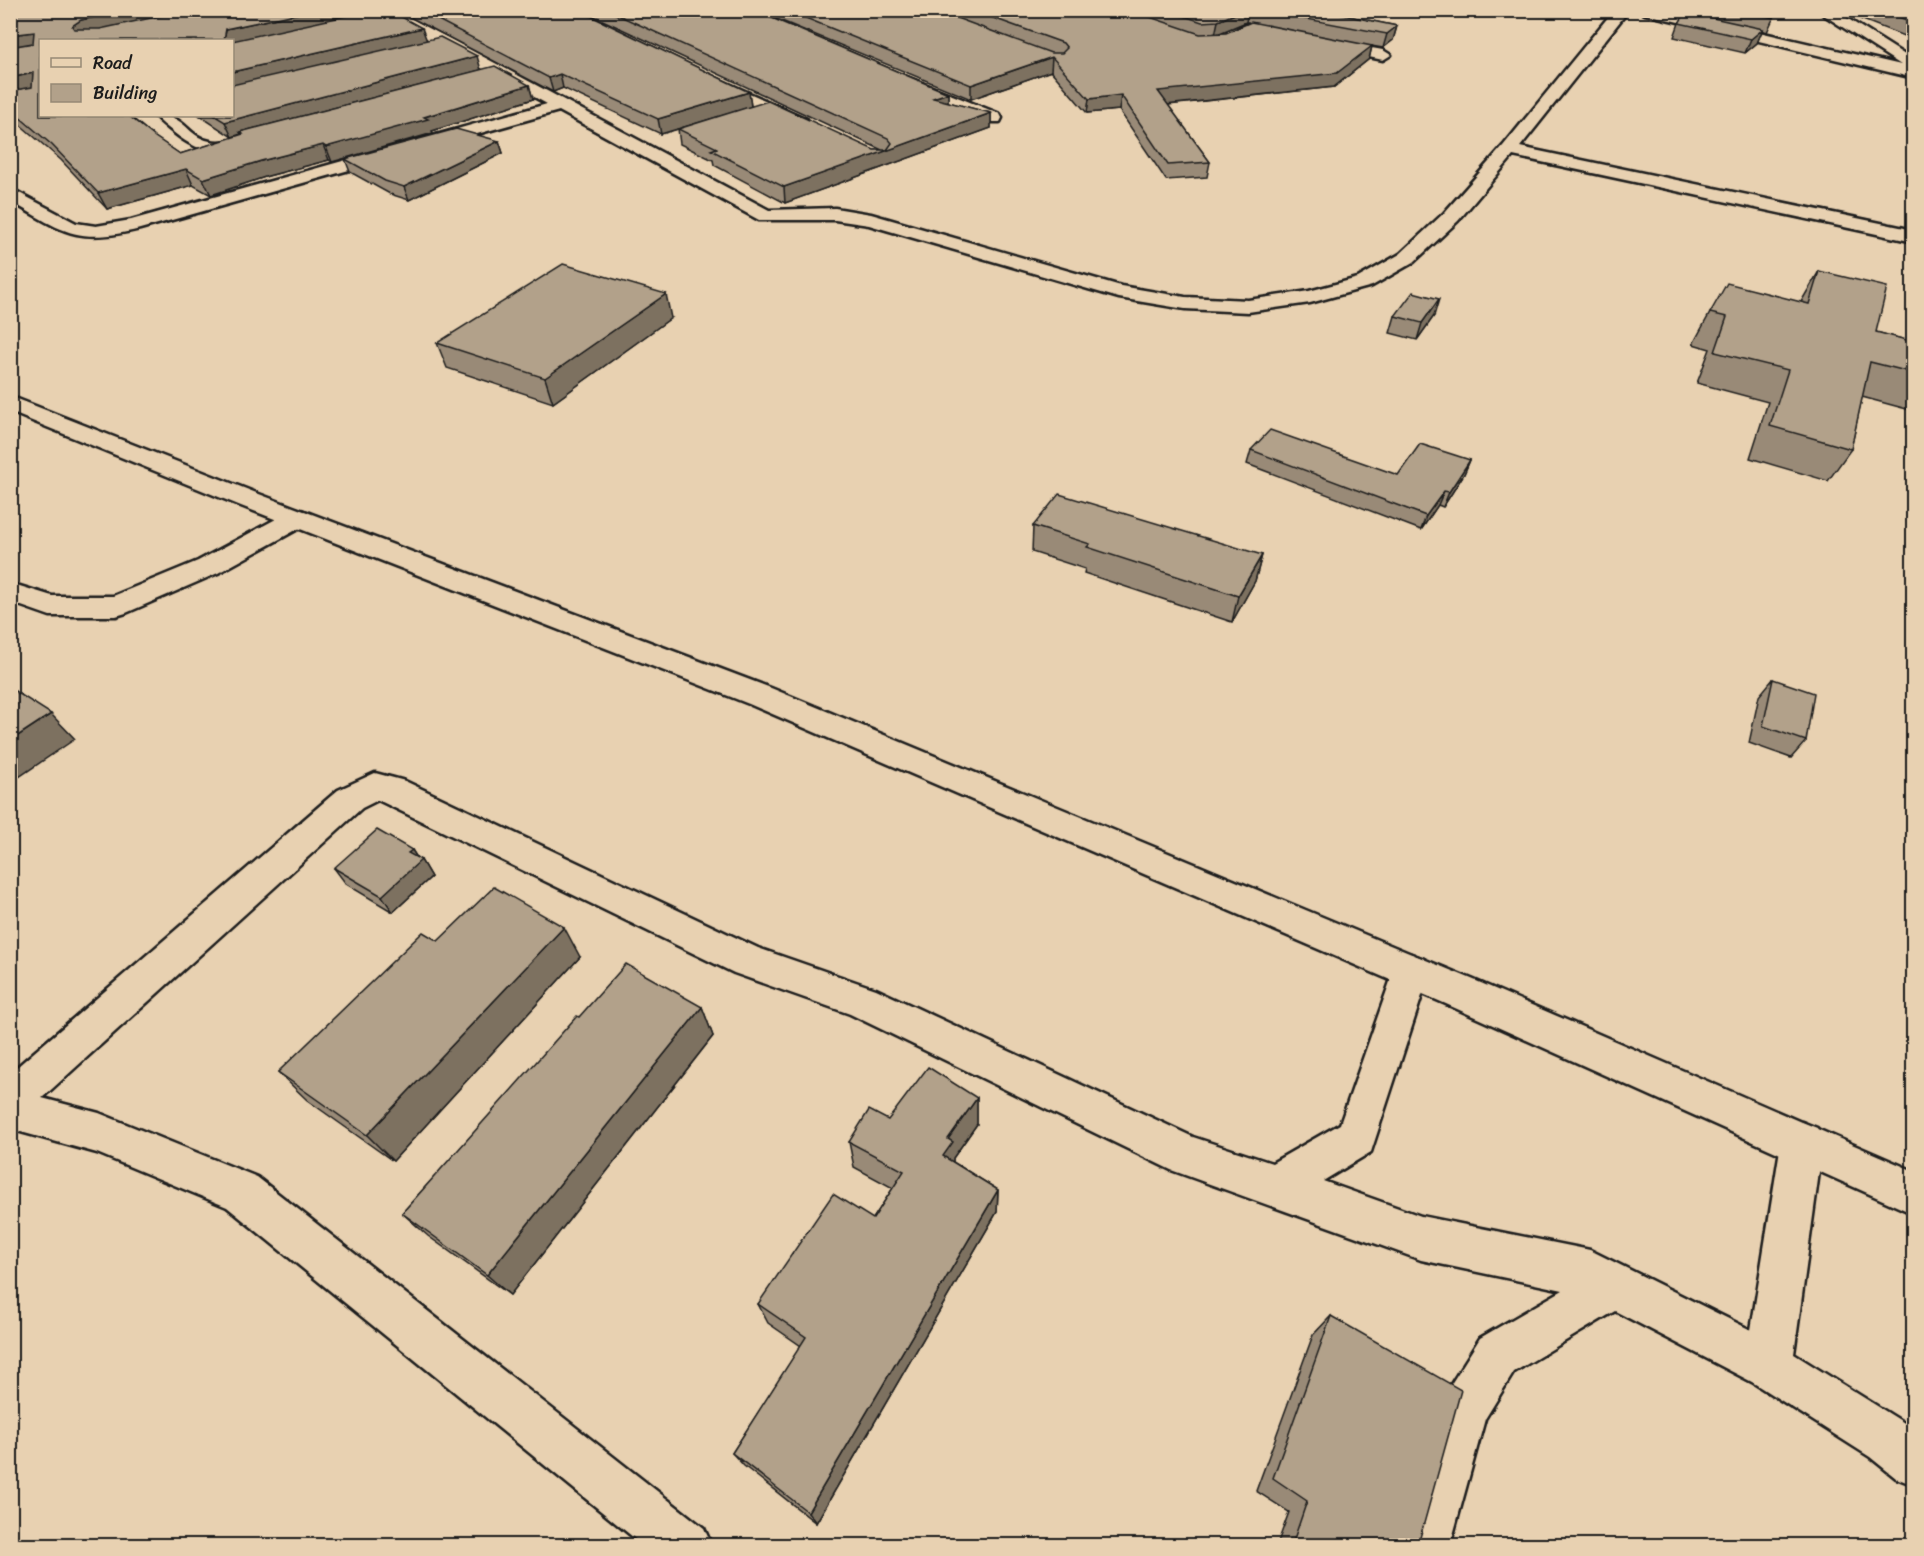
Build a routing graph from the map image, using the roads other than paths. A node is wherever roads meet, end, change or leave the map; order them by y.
1 (407, 10) edge
2 (1622, 10) edge
3 (1645, 10) edge
4 (1823, 10) edge
5 (386, 12) edge
6 (1752, 18) edge
7 (367, 20) edge
8 (1742, 33) junction
9 (1313, 41) edge
10 (447, 42) junction
11 (424, 48) edge
12 (1383, 56) dead end
13 (1914, 66) edge
14 (502, 72) junction
15 (1914, 73) edge
16 (697, 74) edge
17 (479, 78) edge
18 (897, 78) edge
19 (561, 105) junction
20 (769, 108) junction
21 (748, 115) edge
22 (164, 117) edge
23 (994, 118) dead end
24 (820, 131) edge
25 (266, 136) edge
26 (664, 141) dead end
27 (643, 148) junction
28 (1509, 150) junction
29 (10, 193) edge
30 (32, 205) junction
31 (10, 213) edge
32 (1914, 236) edge
33 (10, 403) edge
34 (298, 518) junction
35 (10, 592) edge
36 (1411, 971) junction
37 (10, 1100) edge
38 (10, 1109) edge
39 (1802, 1143) junction
40 (1275, 1186) junction
41 (1914, 1193) edge
42 (1613, 1286) junction
43 (1769, 1365) junction
44 (1914, 1460) edge
45 (686, 1545) edge
46 (1424, 1545) edge

1 - 5 street
2 - 28 street
3 - 8 street
4 - 13 street
5 - 7 street
5 - 10 street
6 - 8 street
8 - 15 street
9 - 12 street
10 - 11 street
10 - 14 street
14 - 17 street
14 - 19 street
16 - 20 street
18 - 23 street
19 - 27 street
19 - 30 street
20 - 21 street
20 - 24 street
22 - 25 street
26 - 27 street
27 - 28 street
28 - 32 street
29 - 30 street
30 - 31 street
33 - 34 street
34 - 35 street
34 - 36 street
36 - 39 street
36 - 40 street
37 - 40 street
38 - 45 street
39 - 41 street
39 - 43 street
40 - 42 street
42 - 43 street
42 - 46 street
43 - 44 street

